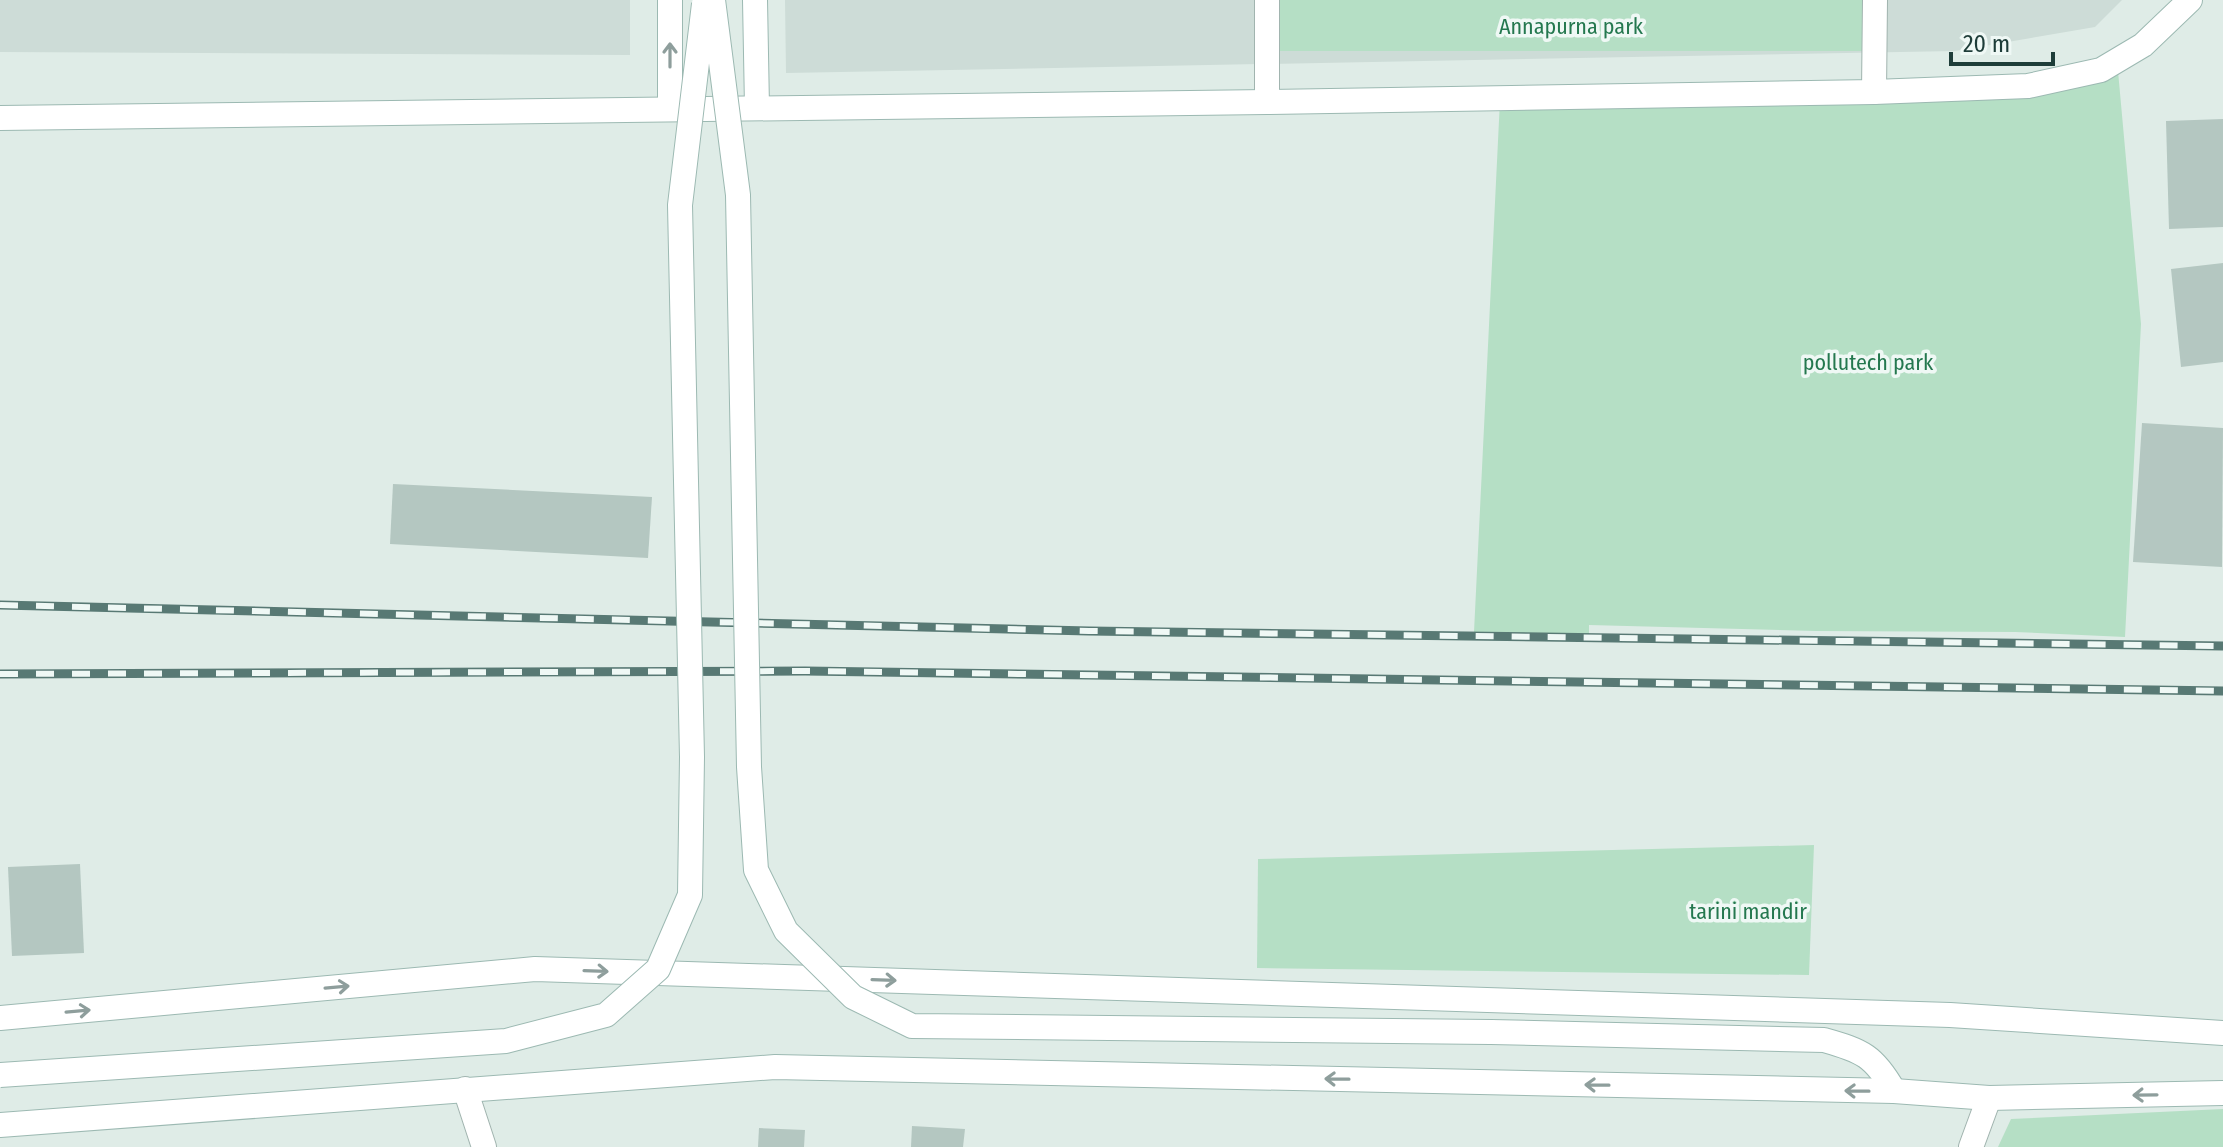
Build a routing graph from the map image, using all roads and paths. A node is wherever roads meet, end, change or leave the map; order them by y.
1 (670, 0) edge
2 (705, 0) edge
3 (713, 0) edge
4 (755, 0) edge
5 (1267, 0) edge
6 (1875, 0) edge
7 (2190, 0) edge
8 (1874, 92) junction
9 (1267, 102) junction
10 (757, 107) junction
11 (670, 109) junction
12 (0, 118) edge
13 (1899, 1013) junction
14 (0, 1018) edge
15 (2223, 1033) edge
16 (1824, 1040) junction
17 (0, 1075) edge
18 (465, 1089) junction
19 (1894, 1091) junction
20 (2223, 1093) edge
21 (1989, 1098) junction
22 (0, 1125) edge
23 (484, 1147) edge
24 (1971, 1147) edge

11 -> 1 street
2 - 17 street, bridge
3 - 16 street, bridge
4 - 10 street
5 - 9 street
6 - 8 street
7 - 8 street
8 - 9 street
9 - 10 street
10 - 11 street
11 - 12 street
14 -> 13 street
13 - 15 street
13 - 16 street
16 - 19 street
19 -> 18 street
18 - 22 street
18 - 23 street
19 - 21 street
20 -> 21 street
21 - 24 street

